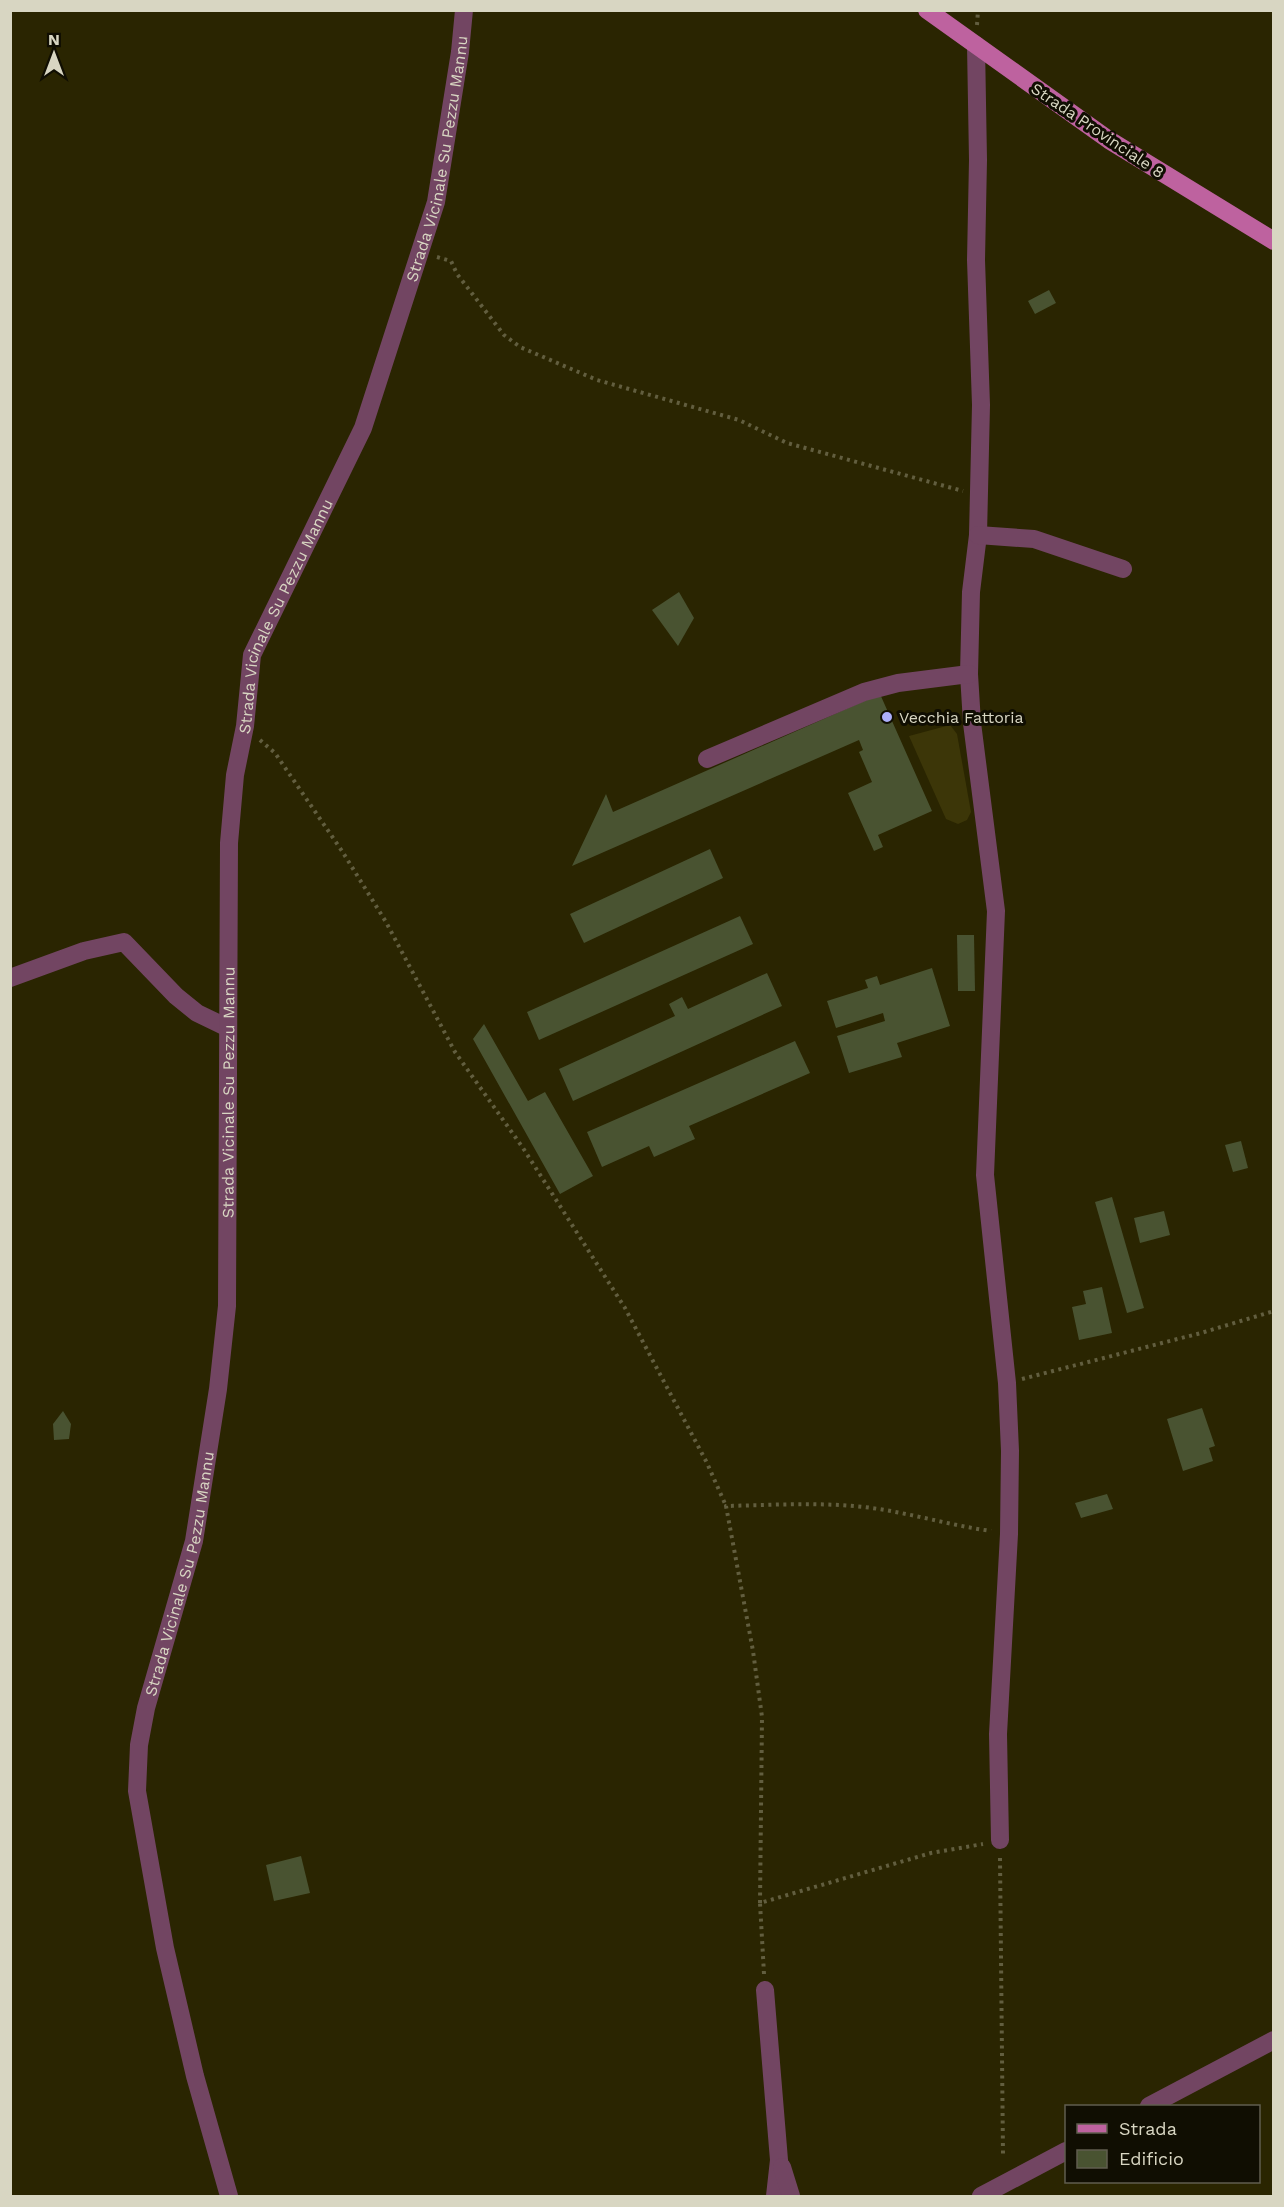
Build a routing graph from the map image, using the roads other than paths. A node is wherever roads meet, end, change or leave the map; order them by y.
1 (464, 10) edge
2 (927, 10) edge
3 (976, 45) junction
4 (1274, 241) edge
5 (978, 535) junction
6 (1123, 569) dead end
7 (969, 674) junction
8 (707, 759) dead end
9 (10, 978) edge
10 (228, 1028) junction
11 (1000, 1840) road end
12 (765, 1990) road end
13 (1274, 2040) edge
14 (1151, 2105) edge
15 (1065, 2152) edge
16 (779, 2160) junction
17 (229, 2196) edge
18 (775, 2196) edge
19 (791, 2196) edge
20 (981, 2196) edge

1 - 10 street, Strada Vicinale Su Pezzu Mannu
2 - 3 main road, Strada Provinciale 8
3 - 4 main road, Strada Provinciale 8
3 - 5 street
5 - 6 street
5 - 7 street
7 - 8 street
7 - 11 street
9 - 10 street
10 - 17 street, Strada Vicinale Su Pezzu Mannu
12 - 16 street
13 - 14 street
15 - 20 street
16 - 18 street
16 - 19 street

